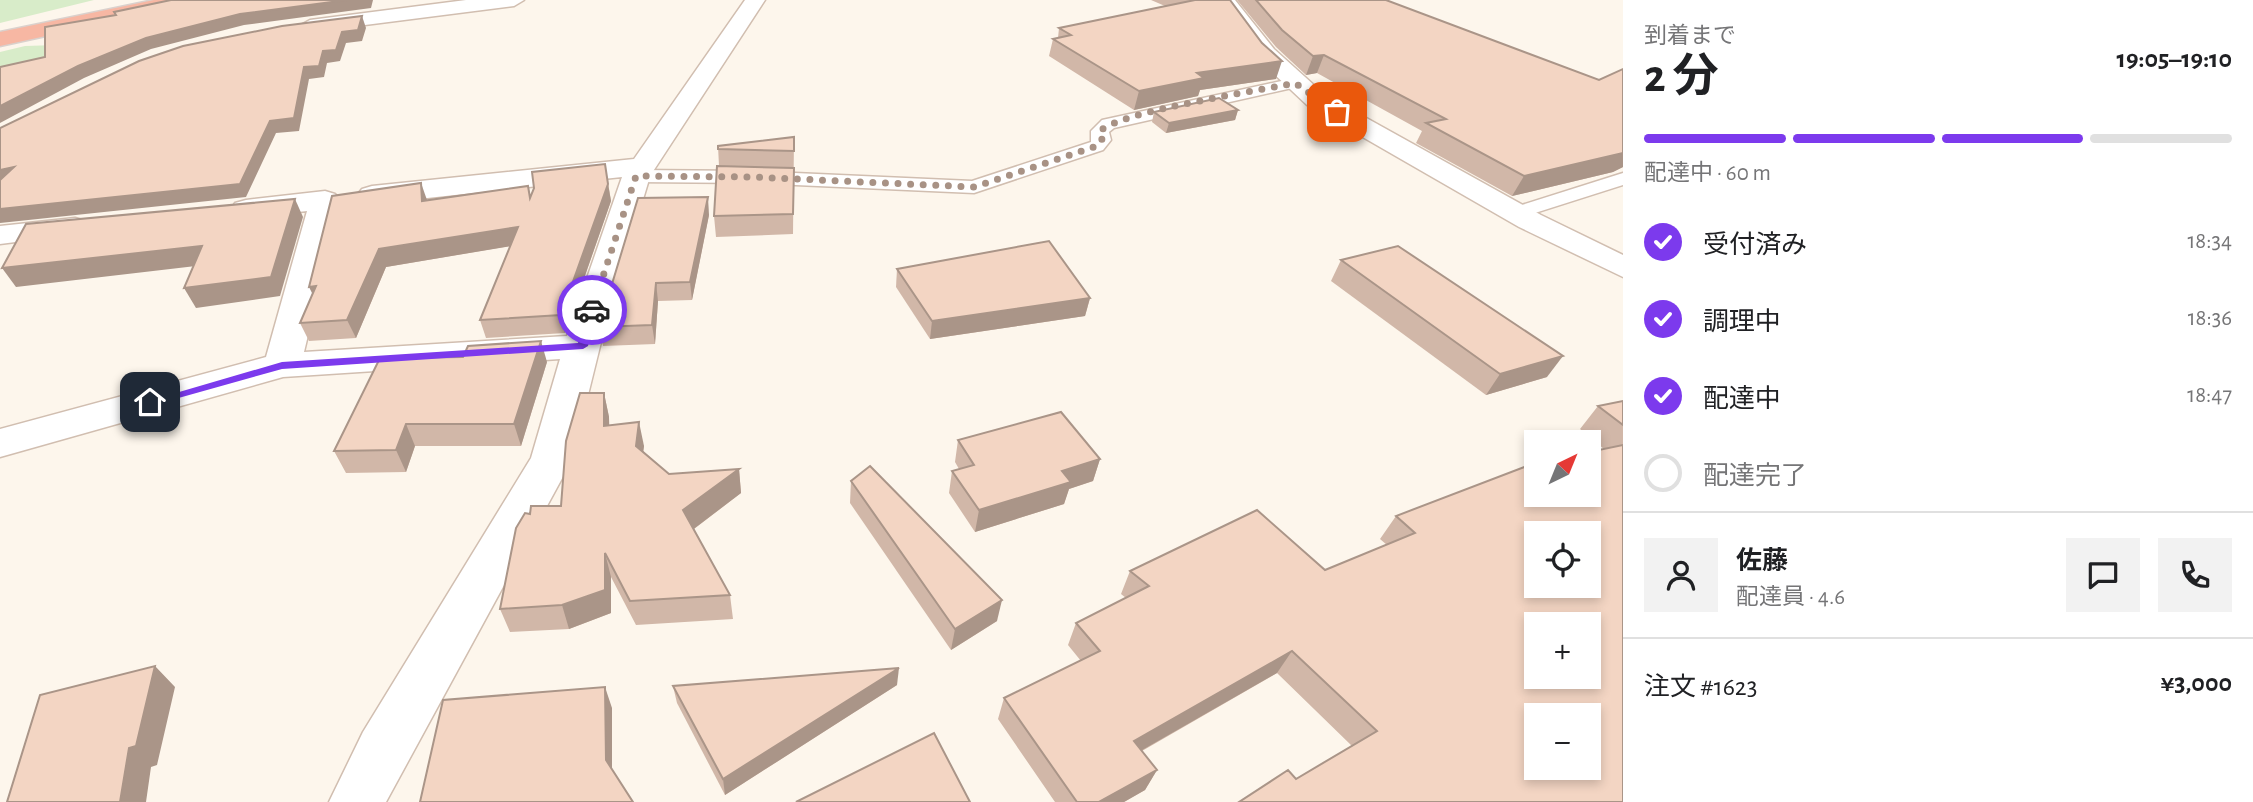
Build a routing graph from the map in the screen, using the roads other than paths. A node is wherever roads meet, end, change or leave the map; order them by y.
1 (183, 0) edge
2 (514, 0) edge
3 (755, 0) edge
4 (1225, 0) edge
5 (286, 29) edge
6 (0, 38) edge
7 (1295, 83) junction
8 (639, 171) junction
9 (1623, 179) edge
10 (325, 200) junction
11 (217, 212) edge
12 (1516, 213) junction
13 (108, 223) edge
14 (0, 235) edge
15 (1623, 267) edge
16 (583, 346) junction
17 (282, 365) junction
18 (0, 443) edge
19 (357, 802) edge

1 - 6 highway
2 - 5 street
3 - 8 street
4 - 7 street
7 - 8 lane
7 - 12 street
8 - 10 street
8 - 16 street
9 - 12 lane
10 - 11 street
10 - 17 street
12 - 15 street
13 - 14 street
16 - 17 street
16 - 19 street
17 - 18 street

